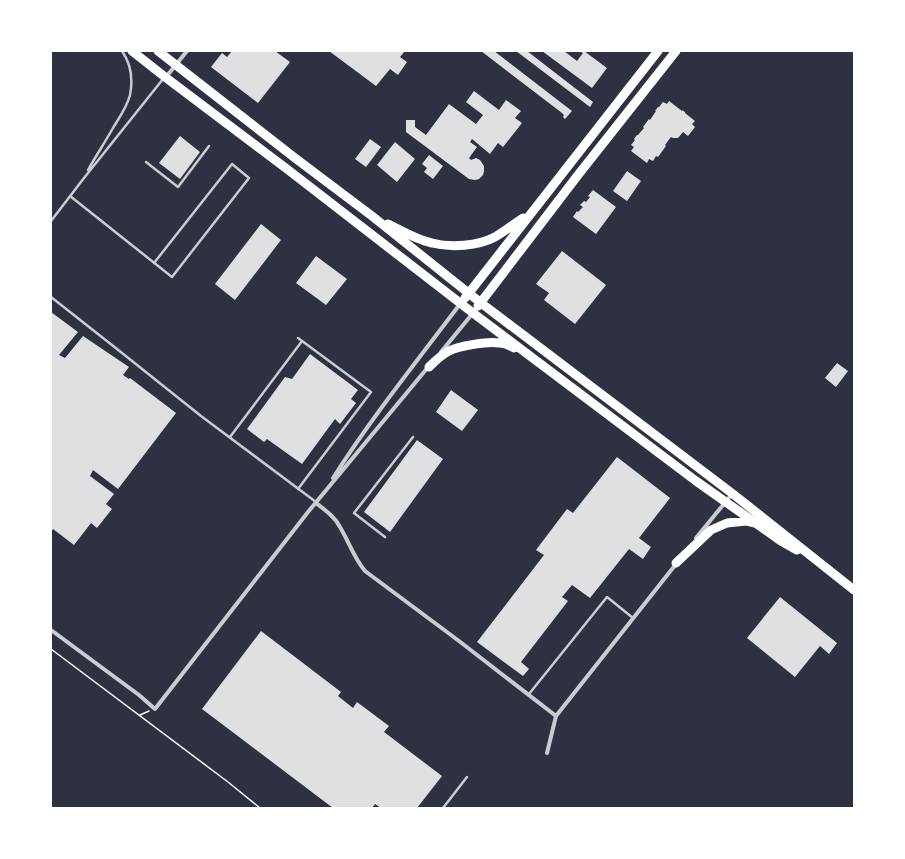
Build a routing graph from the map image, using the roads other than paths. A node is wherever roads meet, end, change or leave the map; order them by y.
1 (122, 51) edge
2 (132, 51) edge
3 (158, 51) edge
4 (188, 51) edge
5 (658, 51) edge
6 (676, 51) edge
7 (176, 65) junction
8 (165, 77) junction
9 (210, 146) dead end
10 (146, 162) dead end
11 (84, 178) junction
12 (70, 196) junction
13 (531, 213) junction
14 (372, 216) junction
15 (51, 221) edge
16 (154, 263) junction
17 (468, 293) junction
18 (51, 297) edge
19 (481, 303) junction
20 (460, 304) junction
21 (473, 313) junction
22 (298, 338) dead end
23 (302, 341) junction
24 (429, 367) junction
25 (547, 368) junction
26 (230, 437) junction
27 (413, 437) dead end
28 (298, 489) junction
29 (323, 494) junction
30 (733, 494) junction
31 (726, 502) junction
32 (316, 503) junction
33 (758, 524) junction
34 (385, 537) dead end
35 (820, 562) junction
36 (676, 563) junction
37 (854, 590) edge
38 (633, 618) junction
39 (51, 630) edge
40 (529, 694) junction
41 (556, 716) junction
42 (547, 752) dead end
43 (467, 777) dead end
44 (443, 808) edge

1 - 11 lane
2 - 8 main road
3 - 7 main road
4 - 7 street
5 - 13 main road
6 - 19 main road
7 - 8 street
7 - 14 main road
8 - 11 lane
8 - 20 main road
9 - 10 lane
11 - 12 lane
12 - 15 lane
12 - 16 lane
13 - 14 main road
13 - 17 main road
14 - 17 main road
16 - 16 lane
17 - 19 main road
17 - 20 main road
18 - 26 lane
19 - 21 main road
19 - 30 main road
20 - 21 main road
20 - 29 street
21 - 24 street
21 - 25 main road
22 - 23 lane
23 - 26 lane
23 - 28 lane
24 - 25 main road
24 - 29 street
25 - 31 main road
26 - 28 lane
27 - 34 lane
28 - 32 lane
29 - 32 street
30 - 31 street
30 - 35 main road
31 - 33 main road
31 - 36 street
32 - 39 street
32 - 40 street
33 - 35 main road
33 - 36 main road
35 - 37 main road
36 - 38 street
38 - 40 lane
38 - 41 street
40 - 41 street
41 - 42 street
43 - 44 lane

